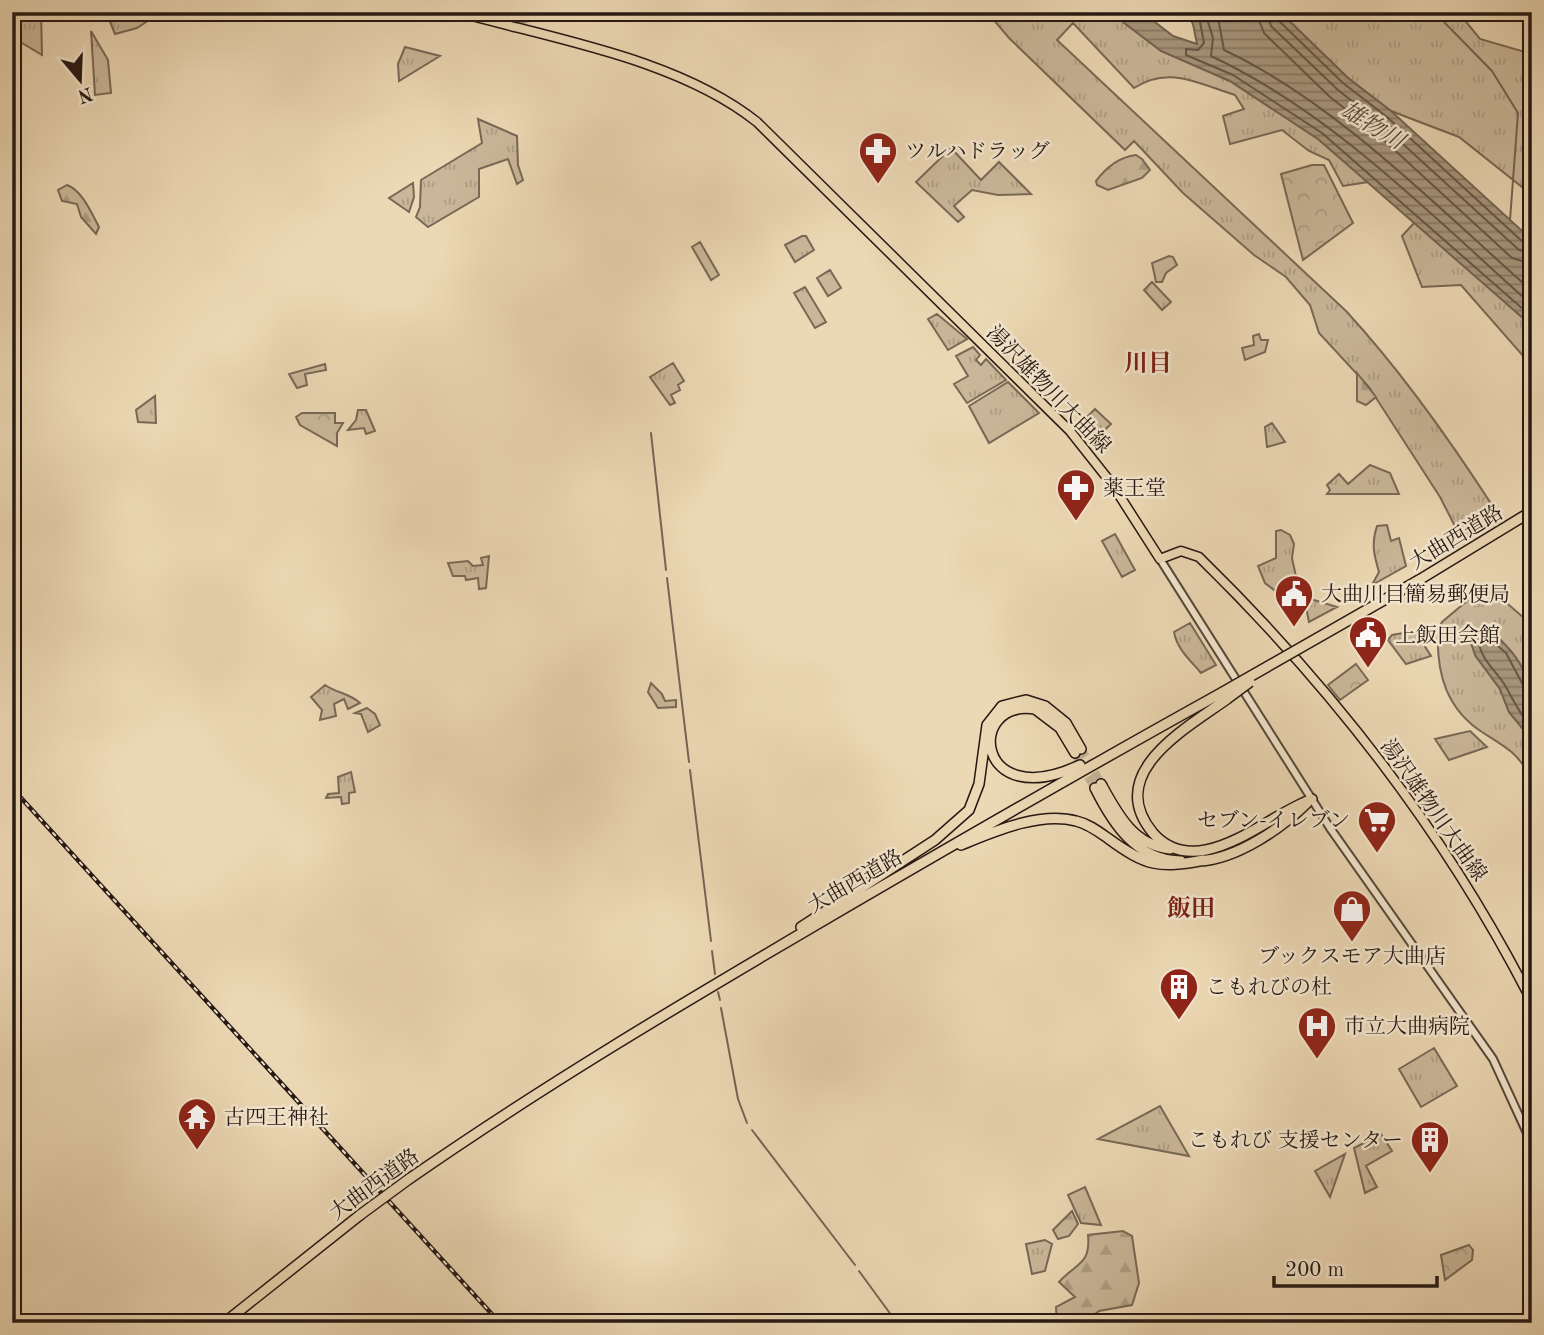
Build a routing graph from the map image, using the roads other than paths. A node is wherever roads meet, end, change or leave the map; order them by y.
1 (457, 12) edge
2 (1532, 511) edge
3 (1160, 559) junction
4 (1225, 696) junction
5 (1312, 799) junction
6 (1180, 851) junction
7 (933, 856) junction
8 (1204, 860) junction
9 (706, 989) junction
10 (1532, 1002) edge
11 (1532, 1144) edge
12 (224, 1323) edge

1 - 3 main road, 湯沢雄物川大曲線
2 - 4 highway, 大曲西道路, bridge
3 - 5 street
3 - 10 main road, 湯沢雄物川大曲線
4 - 6 highway
4 - 7 highway, 大曲西道路
4 - 9 highway
5 - 6 highway
5 - 8 highway
5 - 11 street
6 - 8 highway
7 - 8 highway
7 - 9 highway, 大曲西道路
9 - 12 highway, 大曲西道路, bridge

